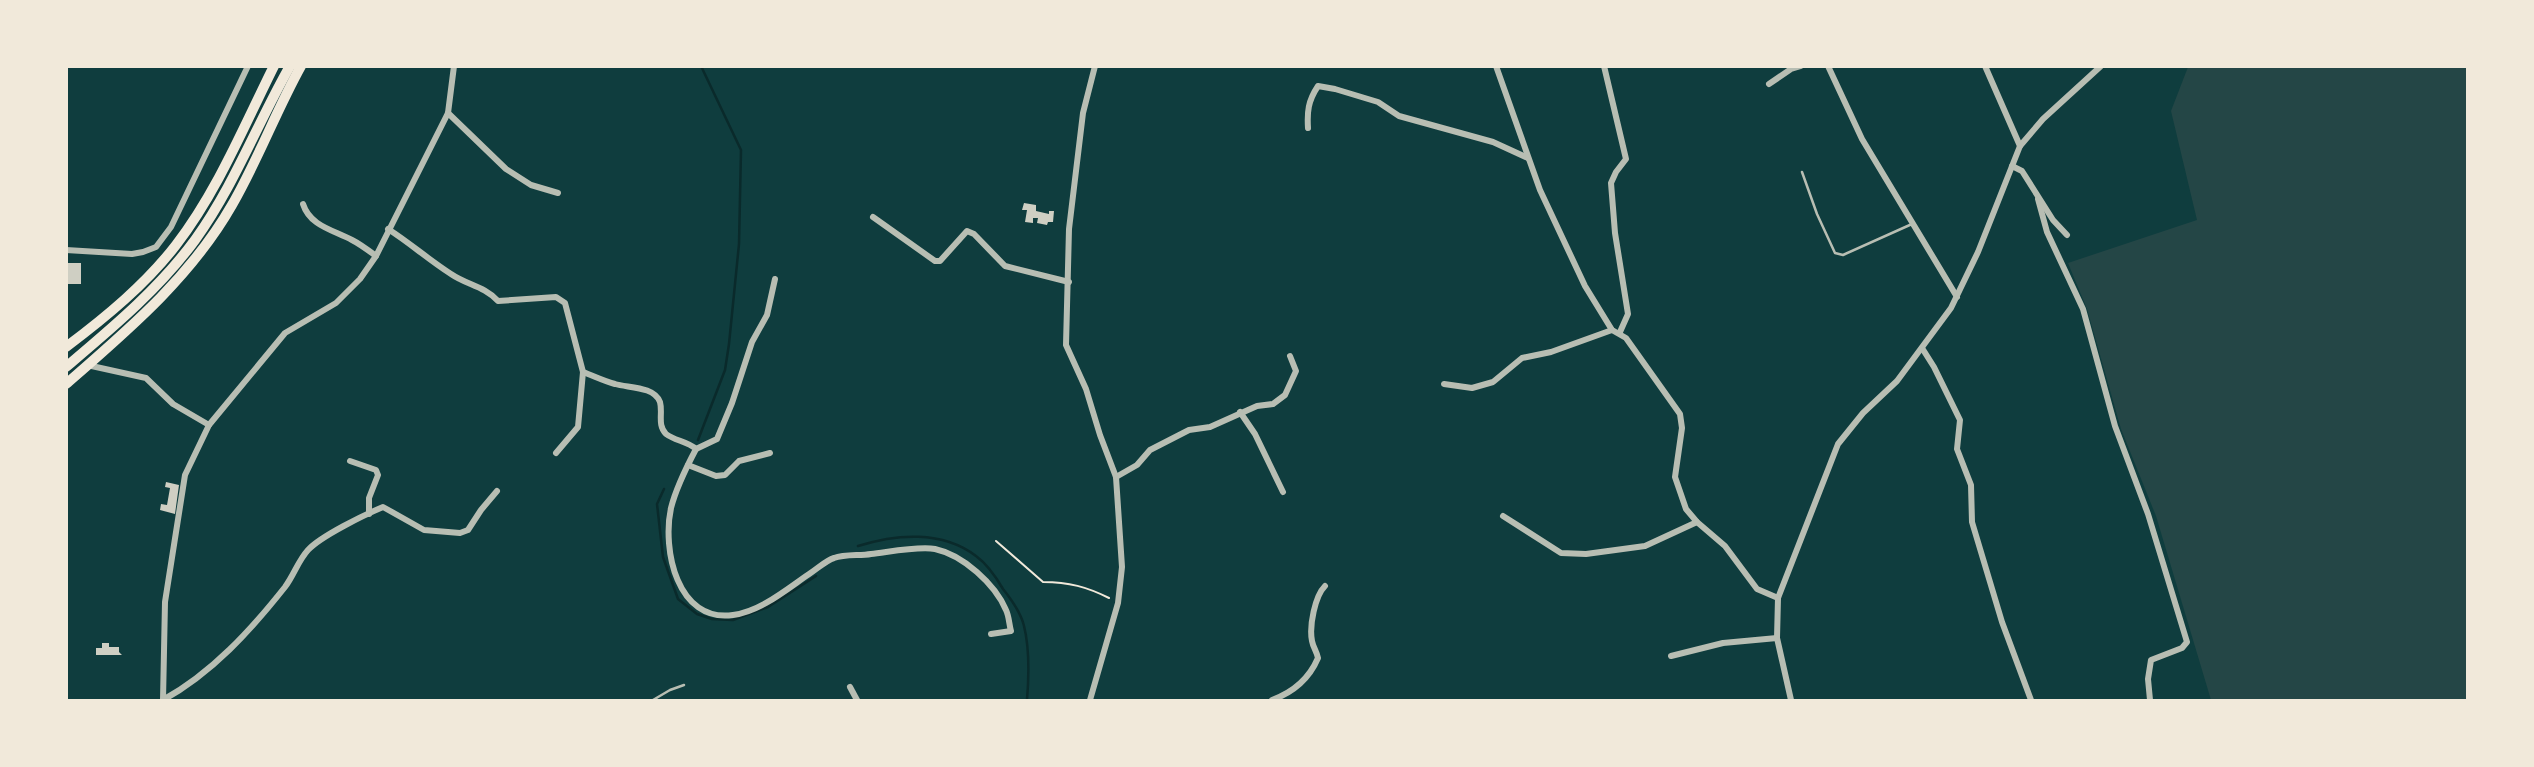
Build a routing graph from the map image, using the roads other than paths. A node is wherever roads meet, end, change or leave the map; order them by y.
1 (248, 66) edge
2 (274, 66) edge
3 (290, 66) edge
4 (301, 66) edge
5 (454, 66) edge
6 (1087, 66) edge
7 (1496, 66) edge
8 (1604, 66) edge
9 (1801, 66) edge
10 (1828, 66) edge
11 (1985, 66) edge
12 (2101, 66) edge
13 (1094, 70) edge
14 (1769, 84) dead end
15 (449, 113) junction
16 (1308, 128) dead end
17 (2020, 145) junction
18 (1528, 158) junction
19 (2012, 166) junction
20 (1802, 172) dead end
21 (558, 193) dead end
22 (2038, 199) junction
23 (303, 204) dead end
24 (873, 217) dead end
25 (1912, 223) junction
26 (388, 229) junction
27 (2067, 235) dead end
28 (66, 250) edge
29 (376, 256) junction
30 (775, 279) dead end
31 (1069, 282) junction
32 (1957, 297) junction
33 (1612, 330) junction
34 (1620, 332) junction
35 (66, 347) edge
36 (1922, 348) junction
37 (1290, 356) dead end
38 (87, 365) junction
39 (66, 367) edge
40 (583, 372) junction
41 (66, 384) edge
42 (1444, 384) dead end
43 (1240, 412) junction
44 (209, 425) junction
45 (696, 449) junction
46 (556, 453) dead end
47 (770, 453) dead end
48 (351, 461) dead end
49 (688, 465) junction
50 (1116, 477) junction
51 (497, 491) dead end
52 (1283, 492) dead end
53 (369, 513) junction
54 (1503, 516) dead end
55 (1697, 522) junction
56 (1325, 586) dead end
57 (1778, 598) junction
58 (991, 634) dead end
59 (1777, 638) junction
60 (1671, 656) dead end
61 (684, 685) dead end
62 (850, 687) dead end
63 (163, 700) edge
64 (653, 701) edge
65 (857, 701) edge
66 (1090, 701) edge
67 (1272, 701) edge
68 (1791, 701) edge
69 (2031, 701) edge
70 (2150, 701) edge

1 - 28 street
2 - 35 main road
3 - 39 main road
4 - 38 main road
5 - 15 street
6 - 13 street
7 - 18 street
8 - 34 street
9 - 14 street
10 - 25 street
11 - 17 street
12 - 17 street
13 - 31 street
15 - 21 street
15 - 26 street
16 - 18 street
17 - 19 street
18 - 33 street
19 - 22 street
19 - 32 street
20 - 25 lane
22 - 27 street
22 - 70 street
23 - 29 street
24 - 31 street
25 - 32 street
26 - 29 street
26 - 40 street
29 - 44 street
30 - 45 street
31 - 50 street
32 - 36 street
33 - 34 street
33 - 42 street
34 - 55 street
36 - 57 street
36 - 69 street
37 - 43 street
38 - 41 main road
38 - 44 street
40 - 45 street
40 - 46 street
43 - 50 street
43 - 52 street
44 - 63 street
45 - 49 street
47 - 49 street
48 - 53 street
49 - 58 street
50 - 66 street
51 - 53 street
53 - 63 street
54 - 55 street
55 - 57 street
56 - 67 street
57 - 59 street
59 - 60 street
59 - 68 street
61 - 64 lane
62 - 65 street

